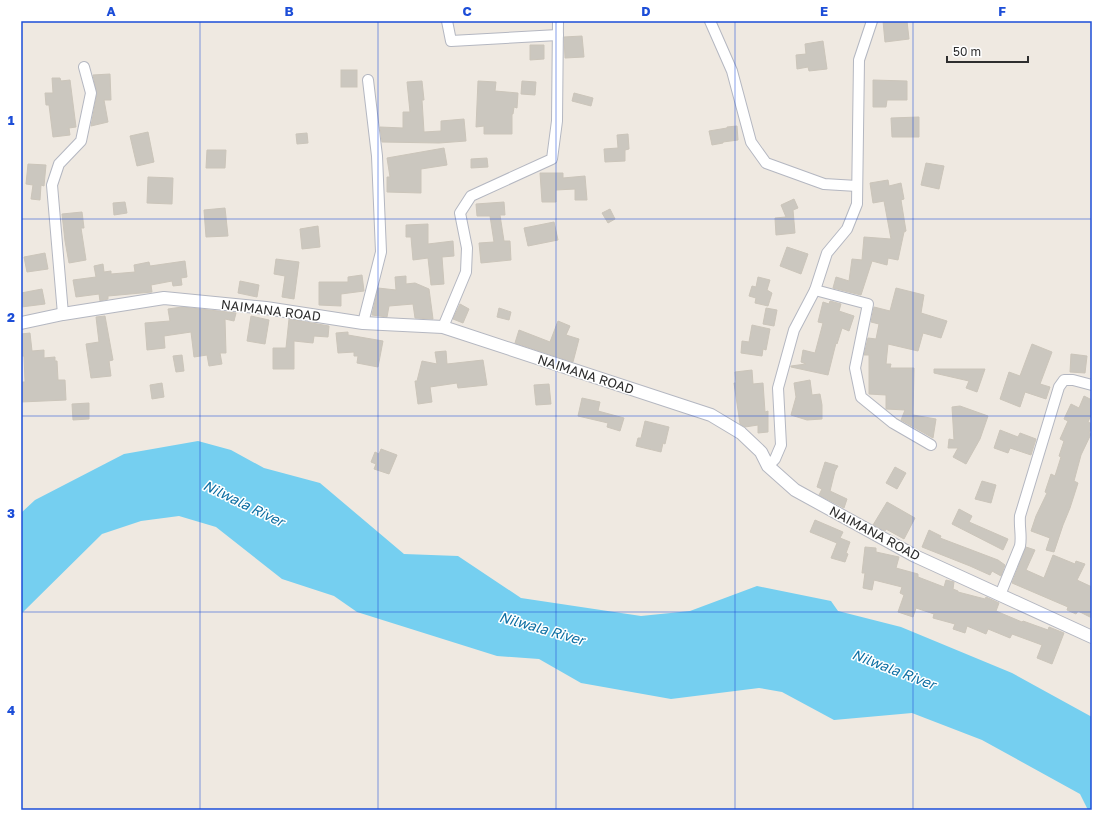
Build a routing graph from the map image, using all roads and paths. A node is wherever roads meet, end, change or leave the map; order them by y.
1 (447, 21) edge
2 (558, 21) edge
3 (710, 21) edge
4 (872, 21) edge
5 (558, 35) junction
6 (84, 67) dead end
7 (368, 80) dead end
8 (856, 186) junction
9 (815, 290) junction
10 (63, 314) junction
11 (21, 323) edge
12 (363, 323) junction
13 (443, 327) junction
14 (1092, 385) edge
15 (931, 445) dead end
16 (768, 466) junction
17 (1000, 595) junction
18 (1092, 636) edge

1 - 5 street
2 - 5 street
3 - 8 street
4 - 8 street
5 - 13 street
6 - 10 street
7 - 12 street
8 - 9 street
9 - 15 street
9 - 16 street
10 - 11 street, NAIMANA ROAD
10 - 12 street, NAIMANA ROAD
12 - 13 street, NAIMANA ROAD
13 - 16 street, NAIMANA ROAD
14 - 17 street
16 - 17 street, NAIMANA ROAD
17 - 18 street, NAIMANA ROAD

